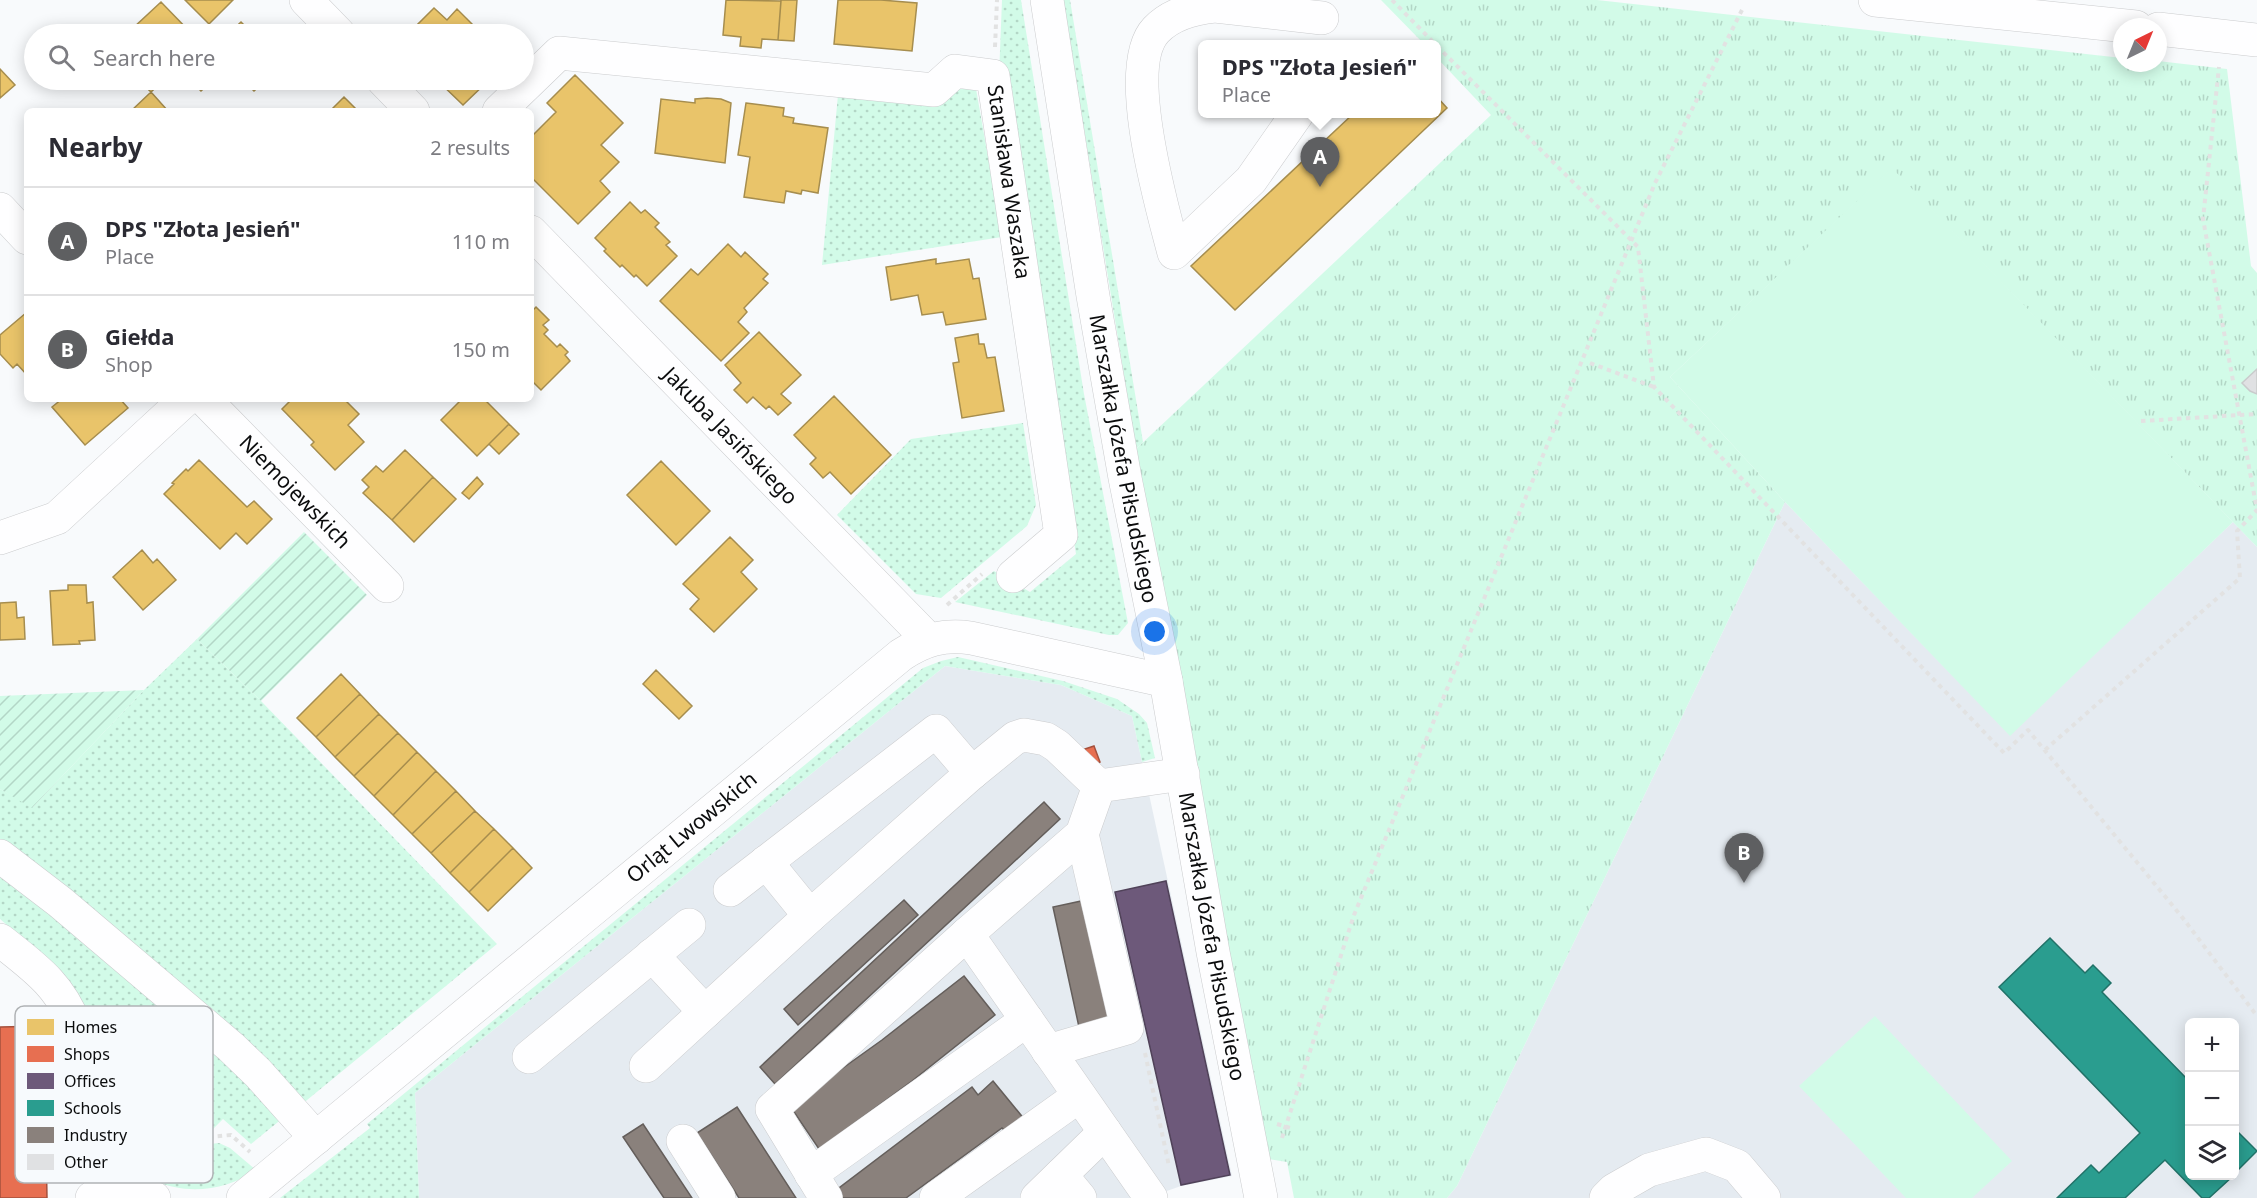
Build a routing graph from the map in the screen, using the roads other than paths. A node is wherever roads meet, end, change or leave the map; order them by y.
1 (306, 0) edge
2 (1047, 0) edge
3 (1875, 0) edge
4 (1322, 21) edge
5 (329, 24) edge
6 (2113, 25) edge
7 (2167, 30) edge
8 (2257, 39) edge
9 (534, 77) edge
10 (393, 90) edge
11 (521, 90) edge
12 (410, 108) edge
13 (502, 108) edge
14 (1294, 118) edge
15 (0, 208) edge
16 (24, 235) edge
17 (534, 235) edge
18 (185, 402) edge
19 (189, 402) edge
20 (0, 538) edge
21 (1013, 576) dead end
22 (387, 586) dead end
23 (929, 640) junction
24 (1166, 681) junction
25 (972, 773) junction
26 (1183, 774) junction
27 (1099, 786) junction
28 (1082, 834) junction
29 (0, 856) edge
30 (766, 862) junction
31 (730, 890) dead end
32 (810, 916) junction
33 (689, 925) dead end
34 (968, 934) junction
35 (0, 940) edge
36 (652, 955) junction
37 (68, 1006) edge
38 (183, 1006) edge
39 (705, 1012) junction
40 (1027, 1020) junction
41 (213, 1032) edge
42 (1048, 1050) junction
43 (529, 1057) dead end
44 (645, 1066) dead end
45 (1079, 1096) junction
46 (1105, 1132) junction
47 (316, 1138) junction
48 (682, 1141) dead end
49 (819, 1186) edge
50 (1071, 1186) edge
51 (97, 1194) edge
52 (154, 1198) edge
53 (243, 1198) edge
54 (719, 1198) edge
55 (936, 1198) edge
56 (1037, 1198) edge
57 (1151, 1198) edge
58 (1261, 1198) edge
59 (1605, 1198) edge
60 (1764, 1198) edge

1 - 5 street
2 - 24 street, Marszałka Józefa Piłsudskiego
3 - 6 street
4 - 14 street
7 - 8 street
9 - 21 street, Stanisława Waszaka
10 - 12 street
11 - 13 street, Stanisława Waszaka
15 - 16 street
17 - 23 street, Jakuba Jasińskiego
18 - 20 street
19 - 22 street, Niemojewskich
23 - 24 street, Orląt Lwowskich
23 - 47 street, Orląt Lwowskich
24 - 26 street, Marszałka Józefa Piłsudskiego
25 - 27 street
25 - 30 street
25 - 32 street
26 - 27 street
26 - 58 street, Marszałka Józefa Piłsudskiego
27 - 28 street
28 - 34 street
28 - 42 street
29 - 38 street
30 - 31 street
30 - 32 street
32 - 39 street
33 - 36 street
34 - 40 street
34 - 49 street
35 - 37 street
36 - 39 street
36 - 43 street
39 - 44 street
40 - 42 street
40 - 49 street
41 - 47 street
42 - 45 street
45 - 46 street
45 - 55 street
46 - 50 street
46 - 57 street
47 - 53 street, Orląt Lwowskich
48 - 54 street
50 - 56 street
51 - 52 street
59 - 60 street

